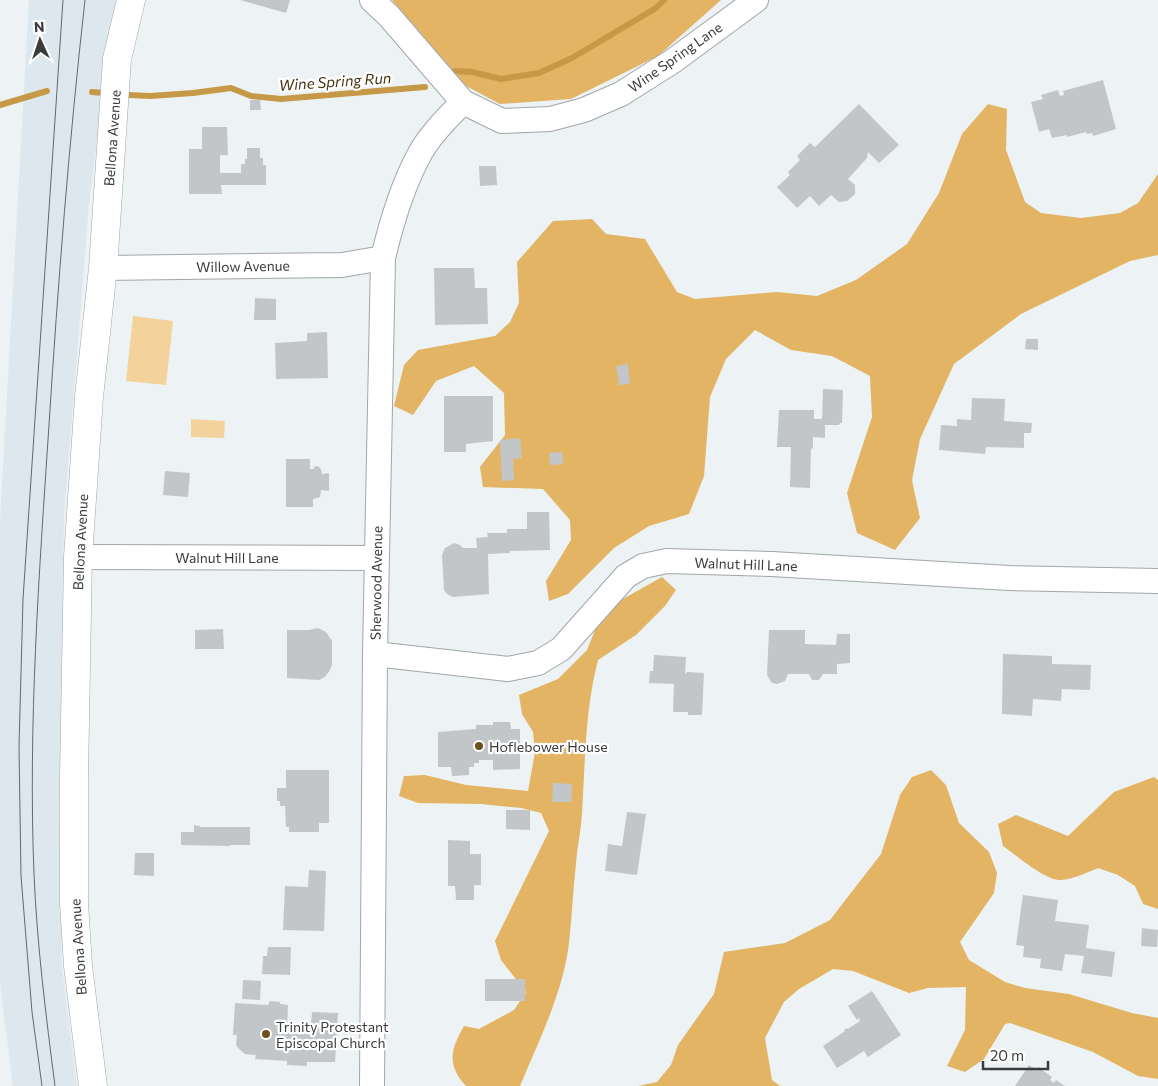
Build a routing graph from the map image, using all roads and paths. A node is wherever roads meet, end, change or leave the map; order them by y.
1 (131, 0) edge
2 (372, 0) edge
3 (756, 0) edge
4 (463, 102) junction
5 (383, 258) junction
6 (103, 268) junction
7 (78, 557) junction
8 (376, 558) junction
9 (1158, 582) edge
10 (375, 654) junction
11 (92, 1086) edge
12 (372, 1086) edge

1 - 6 street, Bellona Avenue
2 - 4 street, Wine Spring Lane
3 - 4 street, Wine Spring Lane
4 - 5 street, Sherwood Avenue
5 - 6 street, Willow Avenue
5 - 8 street, Sherwood Avenue
6 - 7 street, Bellona Avenue
7 - 8 street, Walnut Hill Lane
7 - 11 street, Bellona Avenue
8 - 10 street, Sherwood Avenue
9 - 10 street, Walnut Hill Lane
10 - 12 street, Sherwood Avenue

